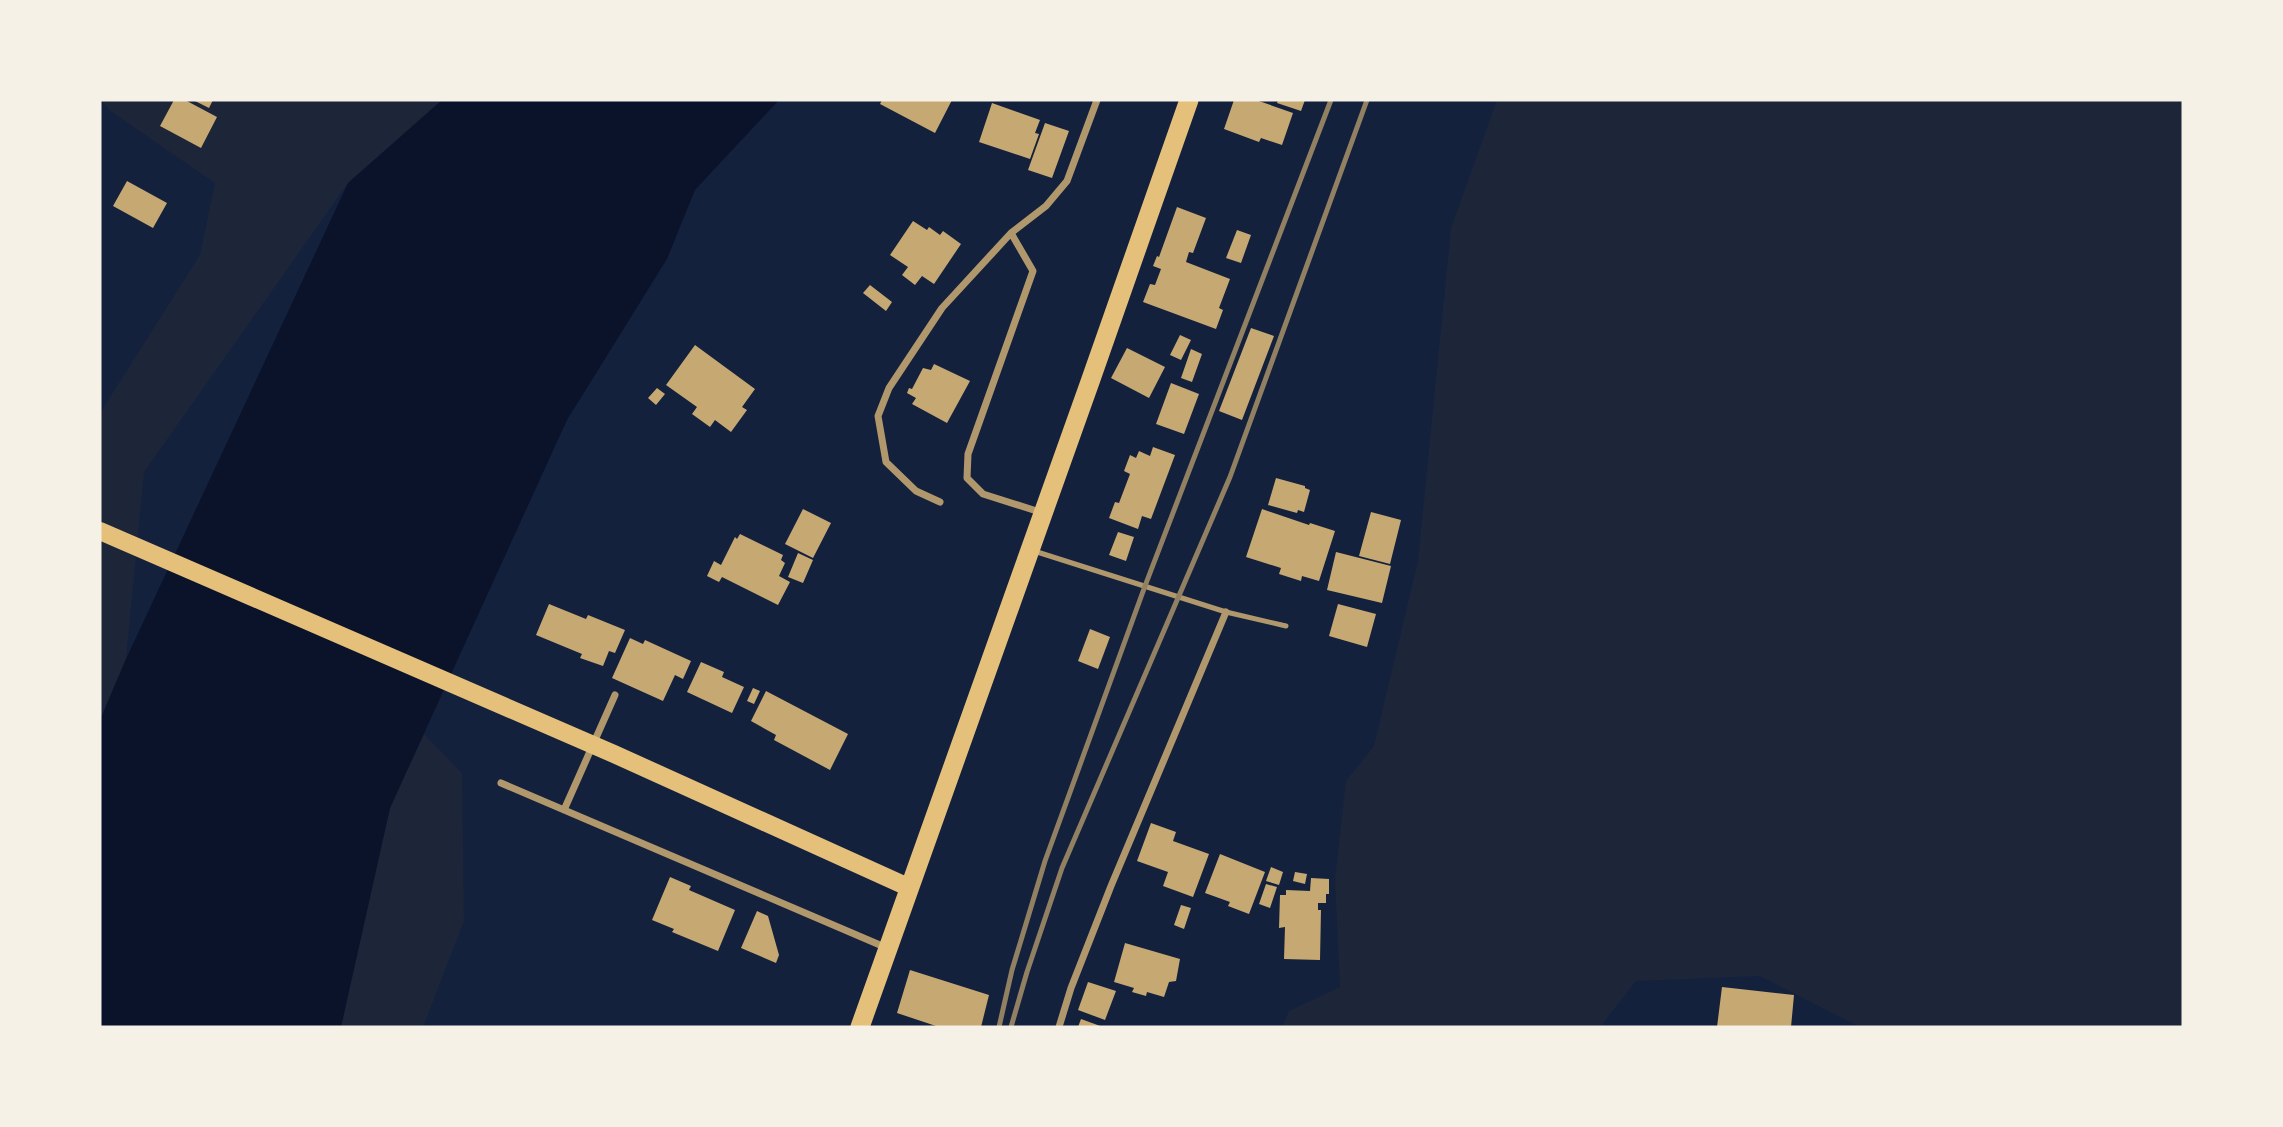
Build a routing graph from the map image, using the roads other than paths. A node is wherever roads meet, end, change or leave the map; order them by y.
1 (1097, 100) edge
2 (1189, 100) edge
3 (1011, 233) junction
4 (940, 502) dead end
5 (1044, 513) junction
6 (100, 531) edge
7 (1031, 550) junction
8 (1226, 612) junction
9 (1286, 626) dead end
10 (615, 695) dead end
11 (501, 783) dead end
12 (564, 810) junction
13 (908, 887) junction
14 (887, 949) junction
15 (860, 1027) edge
16 (1059, 1027) edge

1 - 3 street
2 - 5 highway
3 - 4 street
3 - 5 street
5 - 7 highway
6 - 13 main road
7 - 8 lane
7 - 13 highway
8 - 9 lane
8 - 16 street
10 - 12 street
11 - 12 street
12 - 14 street
13 - 14 highway
14 - 15 highway

